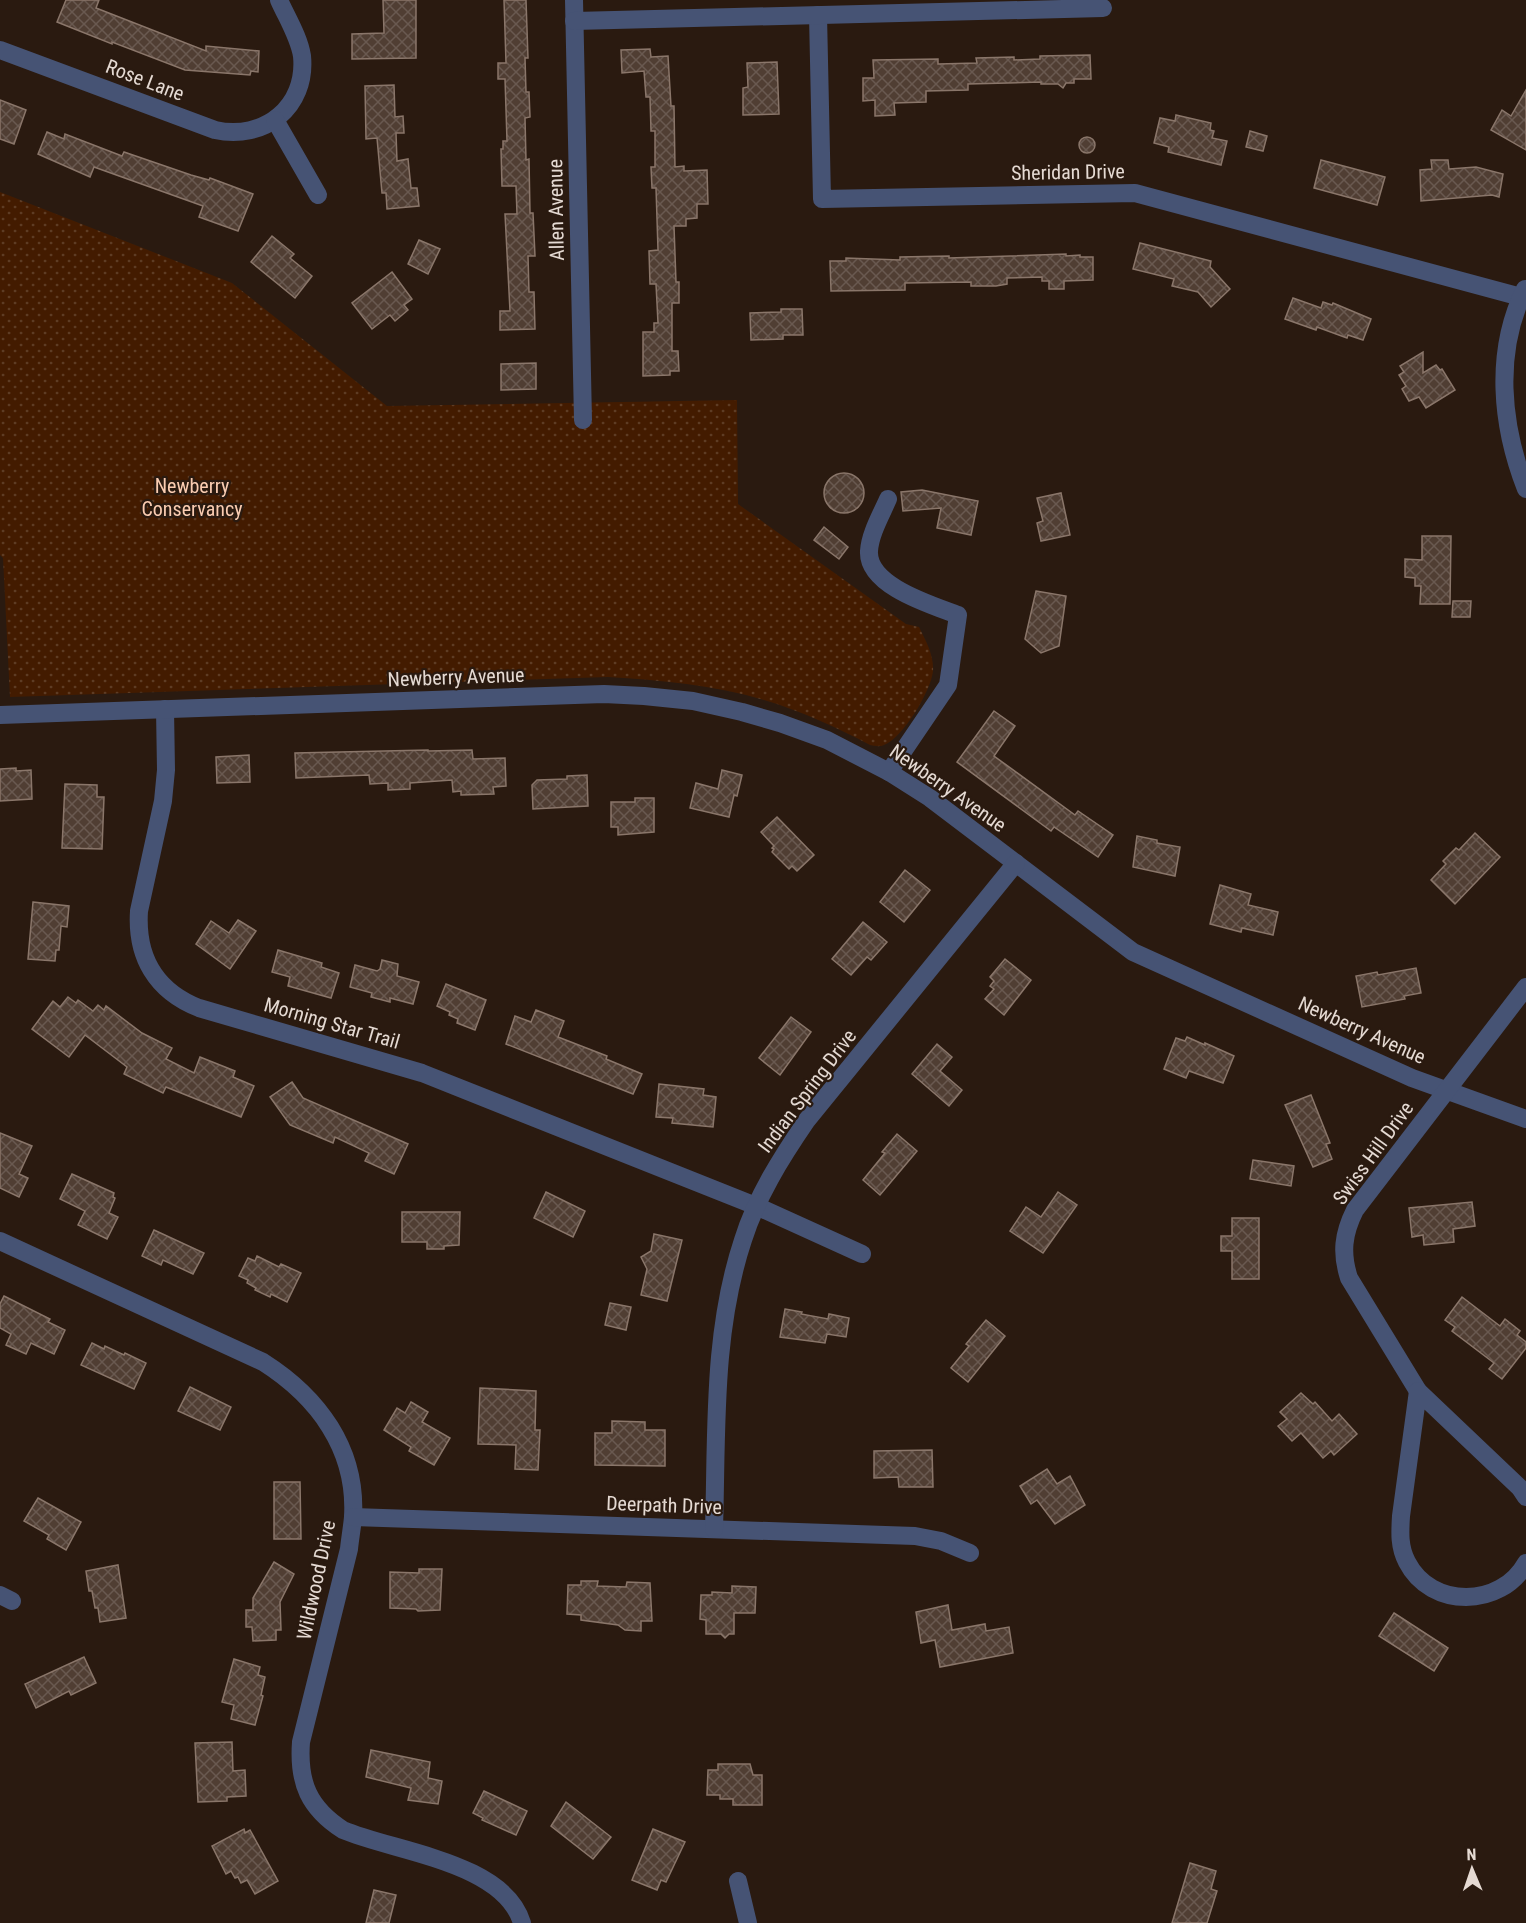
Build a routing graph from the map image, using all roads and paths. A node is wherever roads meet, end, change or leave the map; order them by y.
1 (279, 0) edge
2 (574, 0) edge
3 (1103, 8) dead end
4 (818, 15) junction
5 (574, 21) junction
6 (0, 50) edge
7 (275, 120) junction
8 (318, 195) dead end
9 (1523, 292) edge
10 (583, 420) dead end
11 (1526, 489) edge
12 (888, 499) dead end
13 (165, 709) junction
14 (0, 715) edge
15 (889, 772) junction
16 (1017, 864) junction
17 (1526, 987) edge
18 (1447, 1090) junction
19 (1526, 1119) edge
20 (756, 1206) junction
21 (0, 1241) edge
22 (862, 1254) dead end
23 (1418, 1391) junction
24 (1526, 1497) edge
25 (353, 1518) junction
26 (714, 1529) junction
27 (970, 1552) dead end
28 (1526, 1563) edge
29 (738, 1881) dead end
30 (522, 1923) edge
31 (748, 1923) edge

1 - 7 street
2 - 5 street, Allen Avenue
3 - 4 street
4 - 5 street
4 - 9 street, Sheridan Drive
5 - 10 street, Allen Avenue
6 - 7 street, Rose Lane
7 - 8 street
9 - 11 street
12 - 15 street
13 - 14 street, Newberry Avenue
13 - 15 street, Newberry Avenue
13 - 20 street, Morning Star Trail
15 - 16 street, Newberry Avenue
16 - 18 street, Newberry Avenue
16 - 20 street, Indian Spring Drive
17 - 18 street, Swiss Hill Drive
18 - 19 street, Newberry Avenue
18 - 23 street, Swiss Hill Drive
20 - 22 street, Morning Star Trail
20 - 26 street, Indian Spring Drive
21 - 25 street, Wildwood Drive
23 - 24 street, Swiss Hill Drive
23 - 28 street
25 - 26 street, Deerpath Drive
25 - 30 street, Wildwood Drive
26 - 27 street, Deerpath Drive
29 - 31 street

